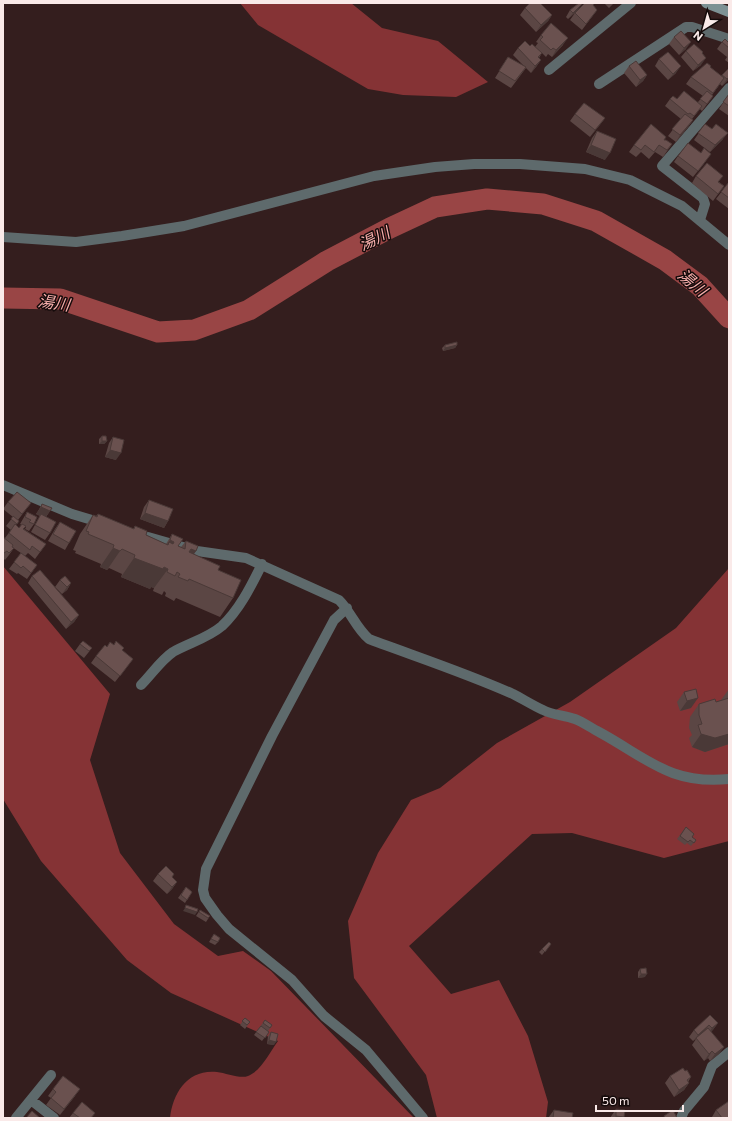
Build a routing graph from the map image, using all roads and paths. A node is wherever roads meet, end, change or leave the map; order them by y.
1 (631, 3) edge
2 (706, 3) edge
3 (729, 12) edge
4 (729, 39) edge
5 (549, 70) dead end
6 (599, 84) dead end
7 (729, 88) edge
8 (700, 220) junction
9 (3, 237) edge
10 (729, 245) edge
11 (3, 485) edge
12 (109, 526) edge
13 (138, 535) edge
14 (262, 564) junction
15 (347, 608) junction
16 (141, 685) dead end
17 (729, 779) edge
18 (729, 1052) edge
19 (51, 1075) dead end
20 (31, 1100) junction
21 (16, 1118) edge
22 (54, 1118) edge
23 (423, 1118) edge
24 (681, 1118) edge

1 - 5 street
2 - 3 main road
4 - 6 street
7 - 8 street
8 - 9 street
8 - 10 street
11 - 12 street
13 - 14 street
14 - 15 street
14 - 16 street
15 - 17 street
15 - 23 street
18 - 24 street
19 - 20 street
20 - 21 street
20 - 22 street

